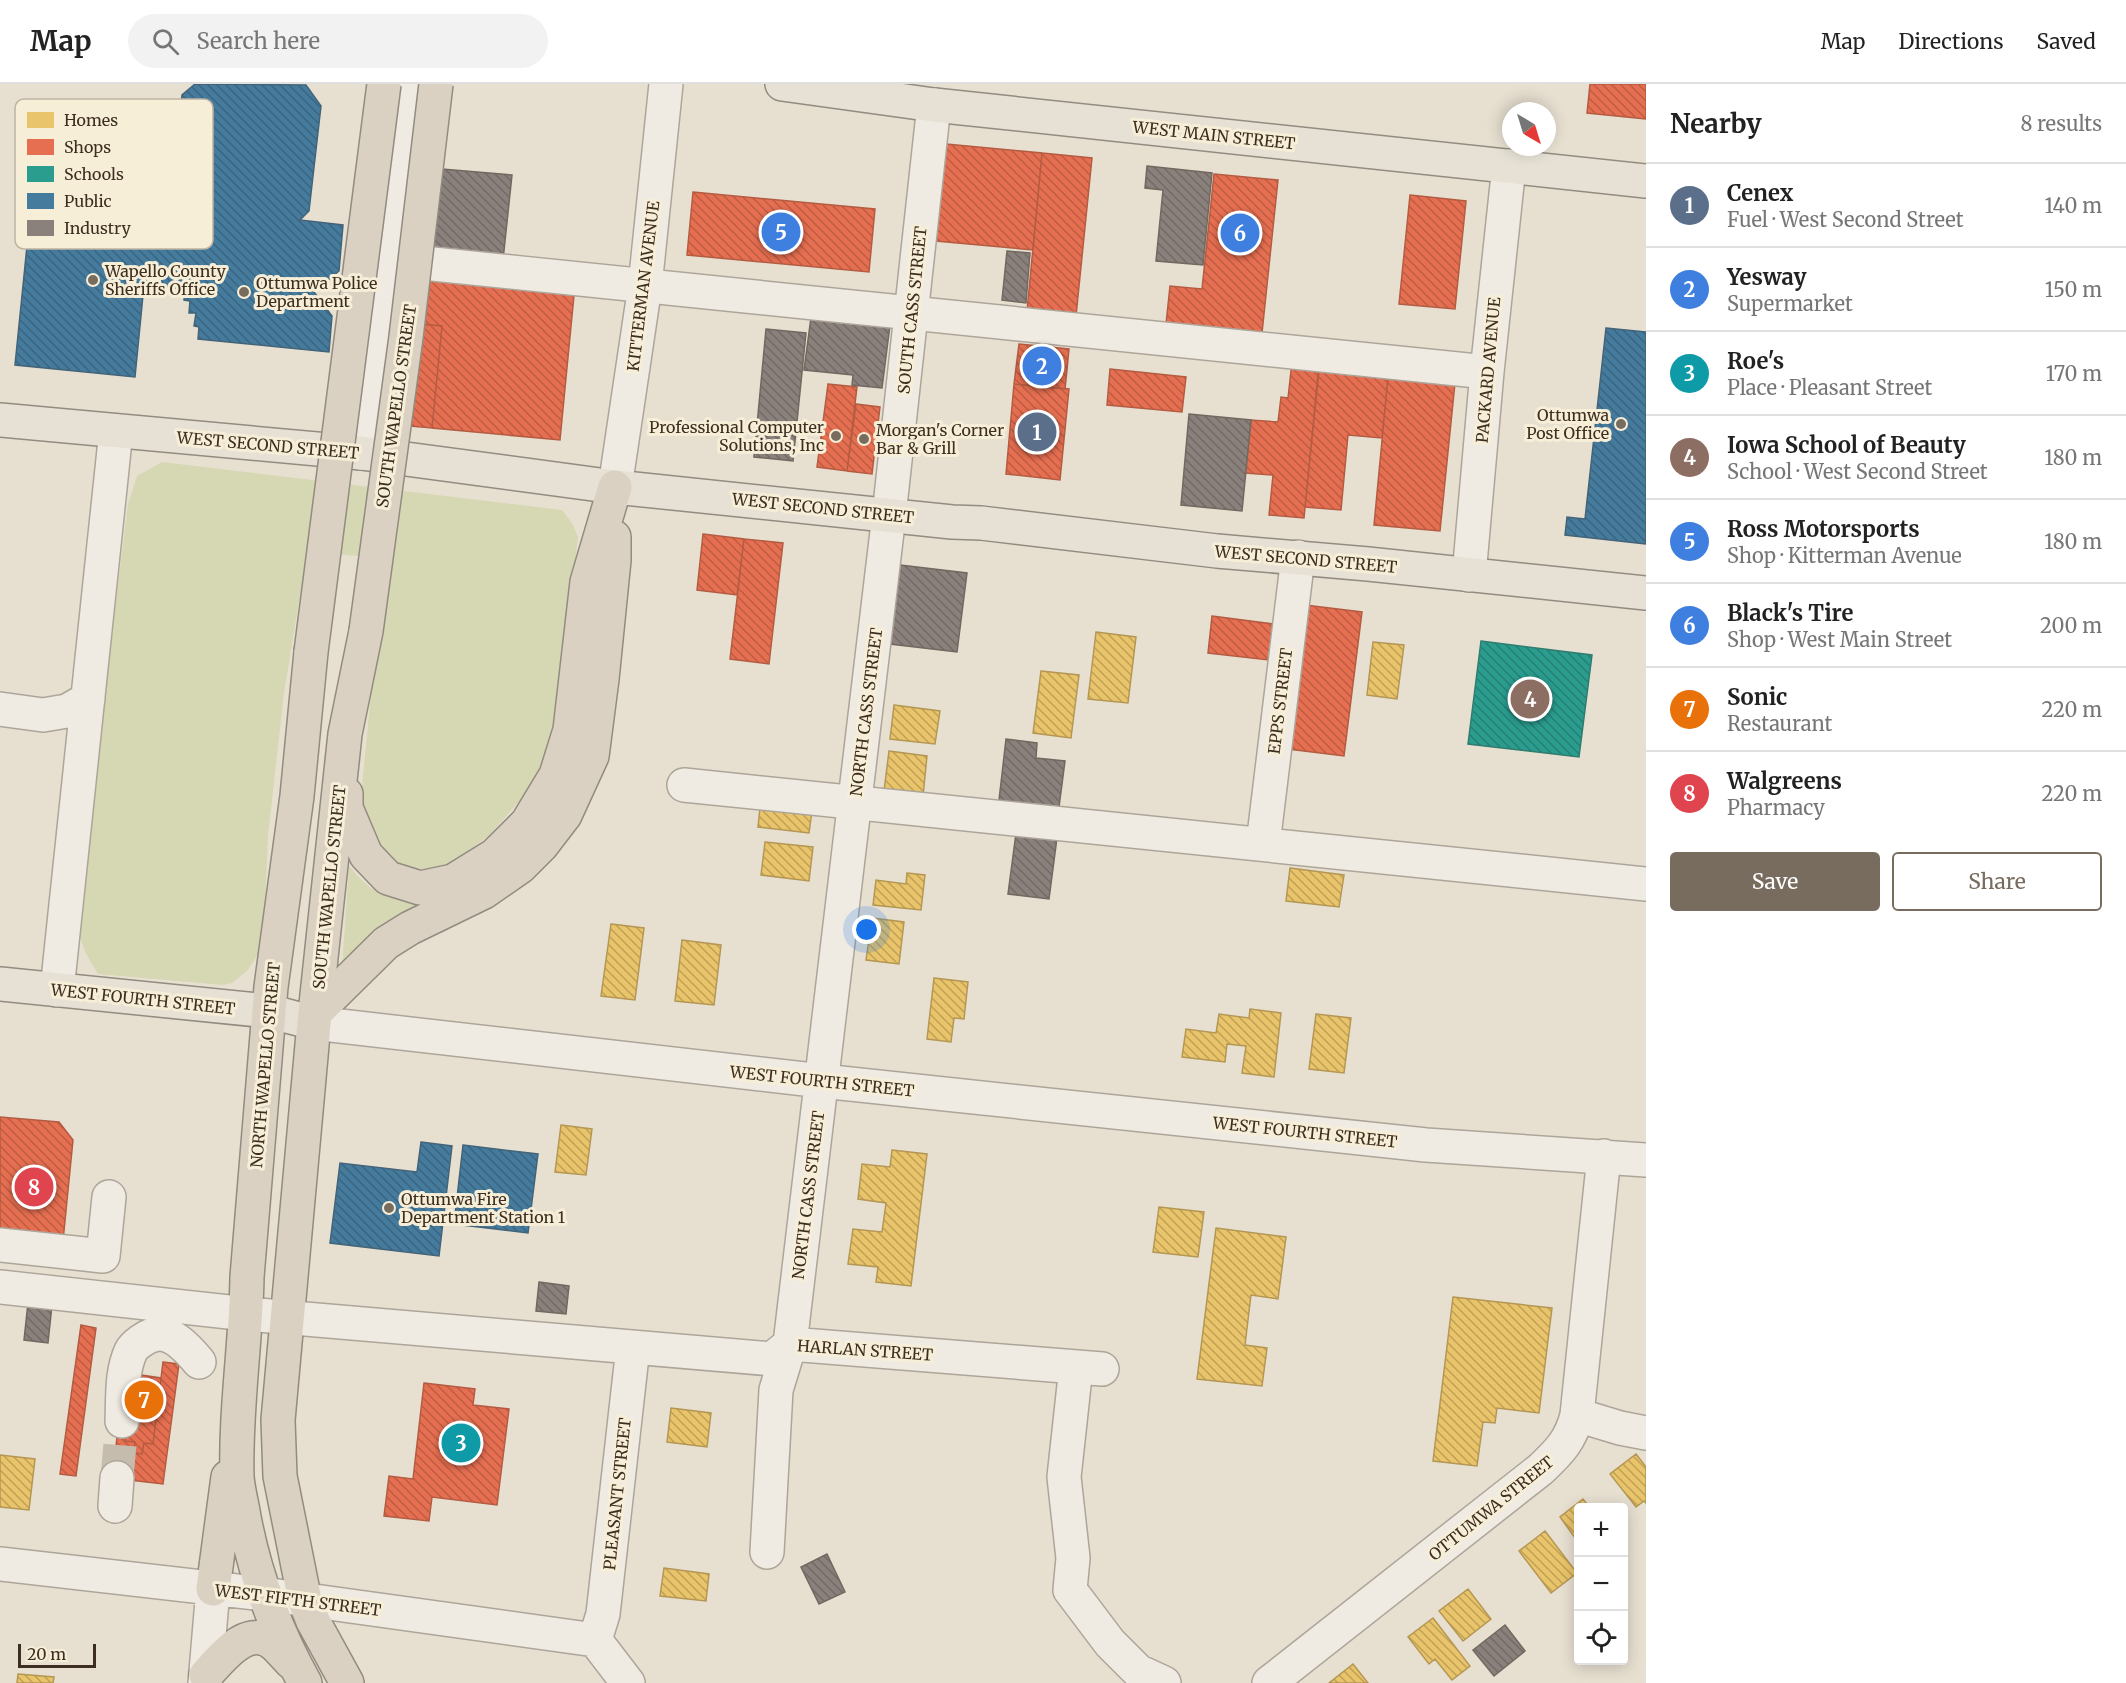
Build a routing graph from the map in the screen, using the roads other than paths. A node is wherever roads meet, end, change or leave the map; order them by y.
1 (384, 84) edge
2 (406, 84) edge
3 (436, 84) edge
4 (666, 84) edge
5 (783, 84) edge
6 (934, 105) junction
7 (1509, 166) junction
8 (1646, 181) edge
9 (384, 259) junction
10 (645, 285) junction
11 (912, 313) junction
12 (1487, 372) junction
13 (0, 420) edge
14 (116, 431) junction
15 (361, 453) junction
16 (615, 487) junction
17 (889, 515) junction
18 (1298, 558) junction
19 (1469, 575) junction
20 (1646, 593) edge
21 (88, 699) junction
22 (0, 709) edge
23 (345, 734) junction
24 (684, 785) dead end
25 (855, 803) junction
26 (1263, 844) junction
27 (1646, 884) edge
28 (0, 984) edge
29 (57, 990) junction
30 (268, 1011) junction
31 (315, 1018) junction
32 (822, 1081) junction
33 (1604, 1156) junction
34 (1646, 1160) edge
35 (110, 1197) dead end
36 (0, 1245) edge
37 (0, 1287) edge
38 (247, 1314) junction
39 (286, 1318) junction
40 (790, 1344) junction
41 (633, 1347) junction
42 (199, 1362) dead end
43 (238, 1398) junction
44 (1577, 1415) junction
45 (122, 1421) tunnel mouth
46 (1646, 1433) edge
47 (1472, 1520) dead end
48 (767, 1552) dead end
49 (0, 1564) edge
50 (213, 1589) junction
51 (264, 1594) junction
52 (305, 1601) junction
53 (595, 1640) junction
54 (301, 1676) edge
55 (205, 1679) edge
56 (347, 1683) edge
57 (628, 1683) edge
58 (1164, 1683) edge
59 (1269, 1683) edge

1 - 30 highway, NORTH WAPELLO STREET, bridge
2 - 9 street, SOUTH WAPELLO STREET
3 - 23 highway, SOUTH WAPELLO STREET, bridge
4 - 10 street, KITTERMAN AVENUE
5 - 6 main road, WEST MAIN STREET
6 - 7 main road, WEST MAIN STREET
6 - 11 street, SOUTH CASS STREET
7 - 8 main road, WEST MAIN STREET
7 - 12 street, PACKARD AVENUE
9 - 10 street
9 - 15 street, SOUTH WAPELLO STREET
10 - 11 street
10 - 16 street, KITTERMAN AVENUE
11 - 12 street
11 - 17 street, SOUTH CASS STREET
12 - 19 street, PACKARD AVENUE
13 - 14 main road, WEST SECOND STREET
14 - 15 main road, WEST SECOND STREET
14 - 21 street
15 - 16 main road, WEST SECOND STREET
16 - 17 main road, WEST SECOND STREET
16 - 23 highway
16 - 31 highway
17 - 18 main road, WEST SECOND STREET
17 - 25 street, NORTH CASS STREET
18 - 19 main road, WEST SECOND STREET
18 - 26 street, EPPS STREET
19 - 20 main road, WEST SECOND STREET
21 - 22 street
21 - 29 street
23 - 31 highway, SOUTH WAPELLO STREET
24 - 25 street
25 - 26 street
25 - 32 street, NORTH CASS STREET
26 - 27 street
28 - 29 main road, WEST FOURTH STREET
29 - 30 main road, WEST FOURTH STREET
30 - 31 main road, WEST FOURTH STREET
30 - 38 highway, NORTH WAPELLO STREET
31 - 32 street, WEST FOURTH STREET
31 - 39 highway, SOUTH WAPELLO STREET
32 - 33 street, WEST FOURTH STREET
32 - 40 street, NORTH CASS STREET
33 - 34 street, WEST FOURTH STREET
33 - 44 street, OTTUMWA STREET
35 - 36 street
37 - 38 street, HARLAN STREET
38 - 39 street, HARLAN STREET
38 - 43 highway, NORTH WAPELLO STREET
39 - 41 street, HARLAN STREET
39 - 52 highway, SOUTH WAPELLO STREET
40 - 41 street, HARLAN STREET
40 - 48 street, NORTH CASS STREET
40 - 58 street, HARLAN STREET
41 - 53 street, PLEASANT STREET
42 - 45 street
43 - 50 highway
43 - 51 highway, NORTH WAPELLO STREET
44 - 46 street
44 - 47 street
44 - 59 street, OTTUMWA STREET
49 - 50 street, WEST FIFTH STREET
50 - 51 street, WEST FIFTH STREET
50 - 55 street
51 - 52 street, WEST FIFTH STREET
51 - 54 highway, NORTH WAPELLO STREET
52 - 53 street, WEST FIFTH STREET
52 - 56 highway, SOUTH WAPELLO STREET
53 - 57 street
54 - 55 highway

